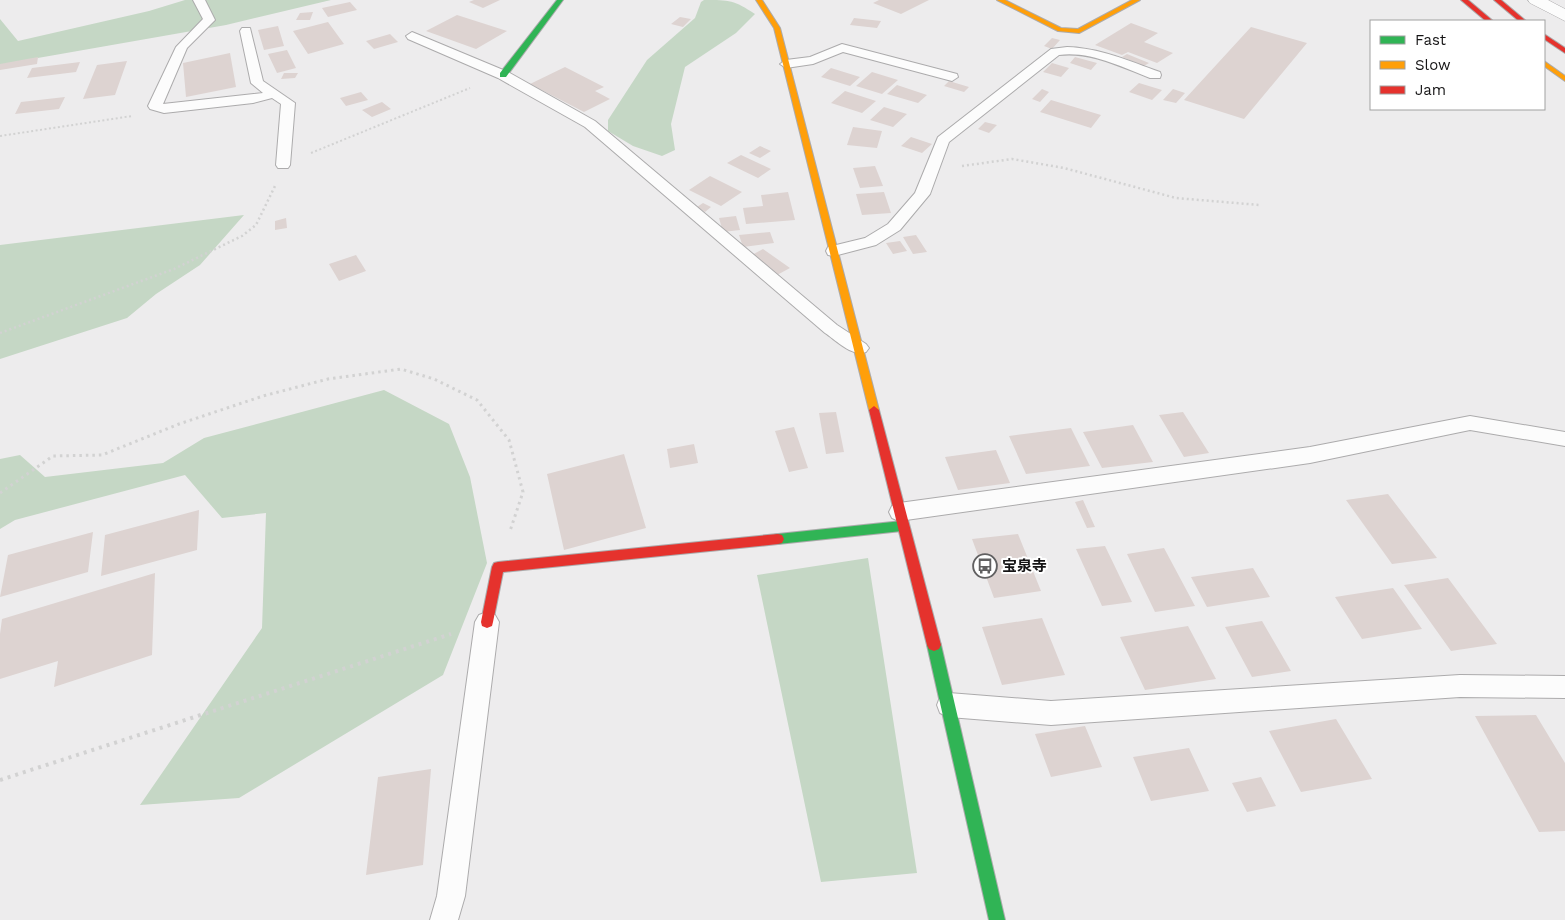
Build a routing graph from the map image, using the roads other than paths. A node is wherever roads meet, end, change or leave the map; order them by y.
1 (199, 0) edge
2 (560, 0) edge
3 (759, 0) edge
4 (1000, 0) edge
5 (1137, 0) edge
6 (1464, 0) edge
7 (1497, 0) edge
8 (1536, 0) edge
9 (1565, 16) edge
10 (1489, 20) edge
11 (1521, 20) edge
12 (246, 31) dead end
13 (412, 36) dead end
14 (1545, 37) edge
15 (1565, 52) edge
16 (786, 64) junction
17 (1545, 64) edge
18 (502, 75) junction
19 (1155, 75) dead end
20 (952, 77) dead end
21 (1565, 79) edge
22 (274, 94) junction
23 (283, 165) road end
24 (834, 251) junction
25 (860, 348) junction
26 (1565, 439) edge
27 (901, 519) junction
28 (487, 622) joint
29 (1565, 687) edge
30 (949, 704) junction
31 (444, 920) edge
32 (997, 920) edge

1 - 22 lane
2 - 18 street
3 - 16 street
4 - 5 street
6 - 10 street
7 - 11 street
8 - 9 street
12 - 22 lane
13 - 18 lane
14 - 15 street
16 - 20 lane
16 - 24 street
17 - 21 street
18 - 25 lane
19 - 24 lane
22 - 23 lane
24 - 25 street
25 - 27 street
26 - 27 lane
27 - 28 street
27 - 30 street
28 - 31 lane
29 - 30 lane
30 - 32 street

